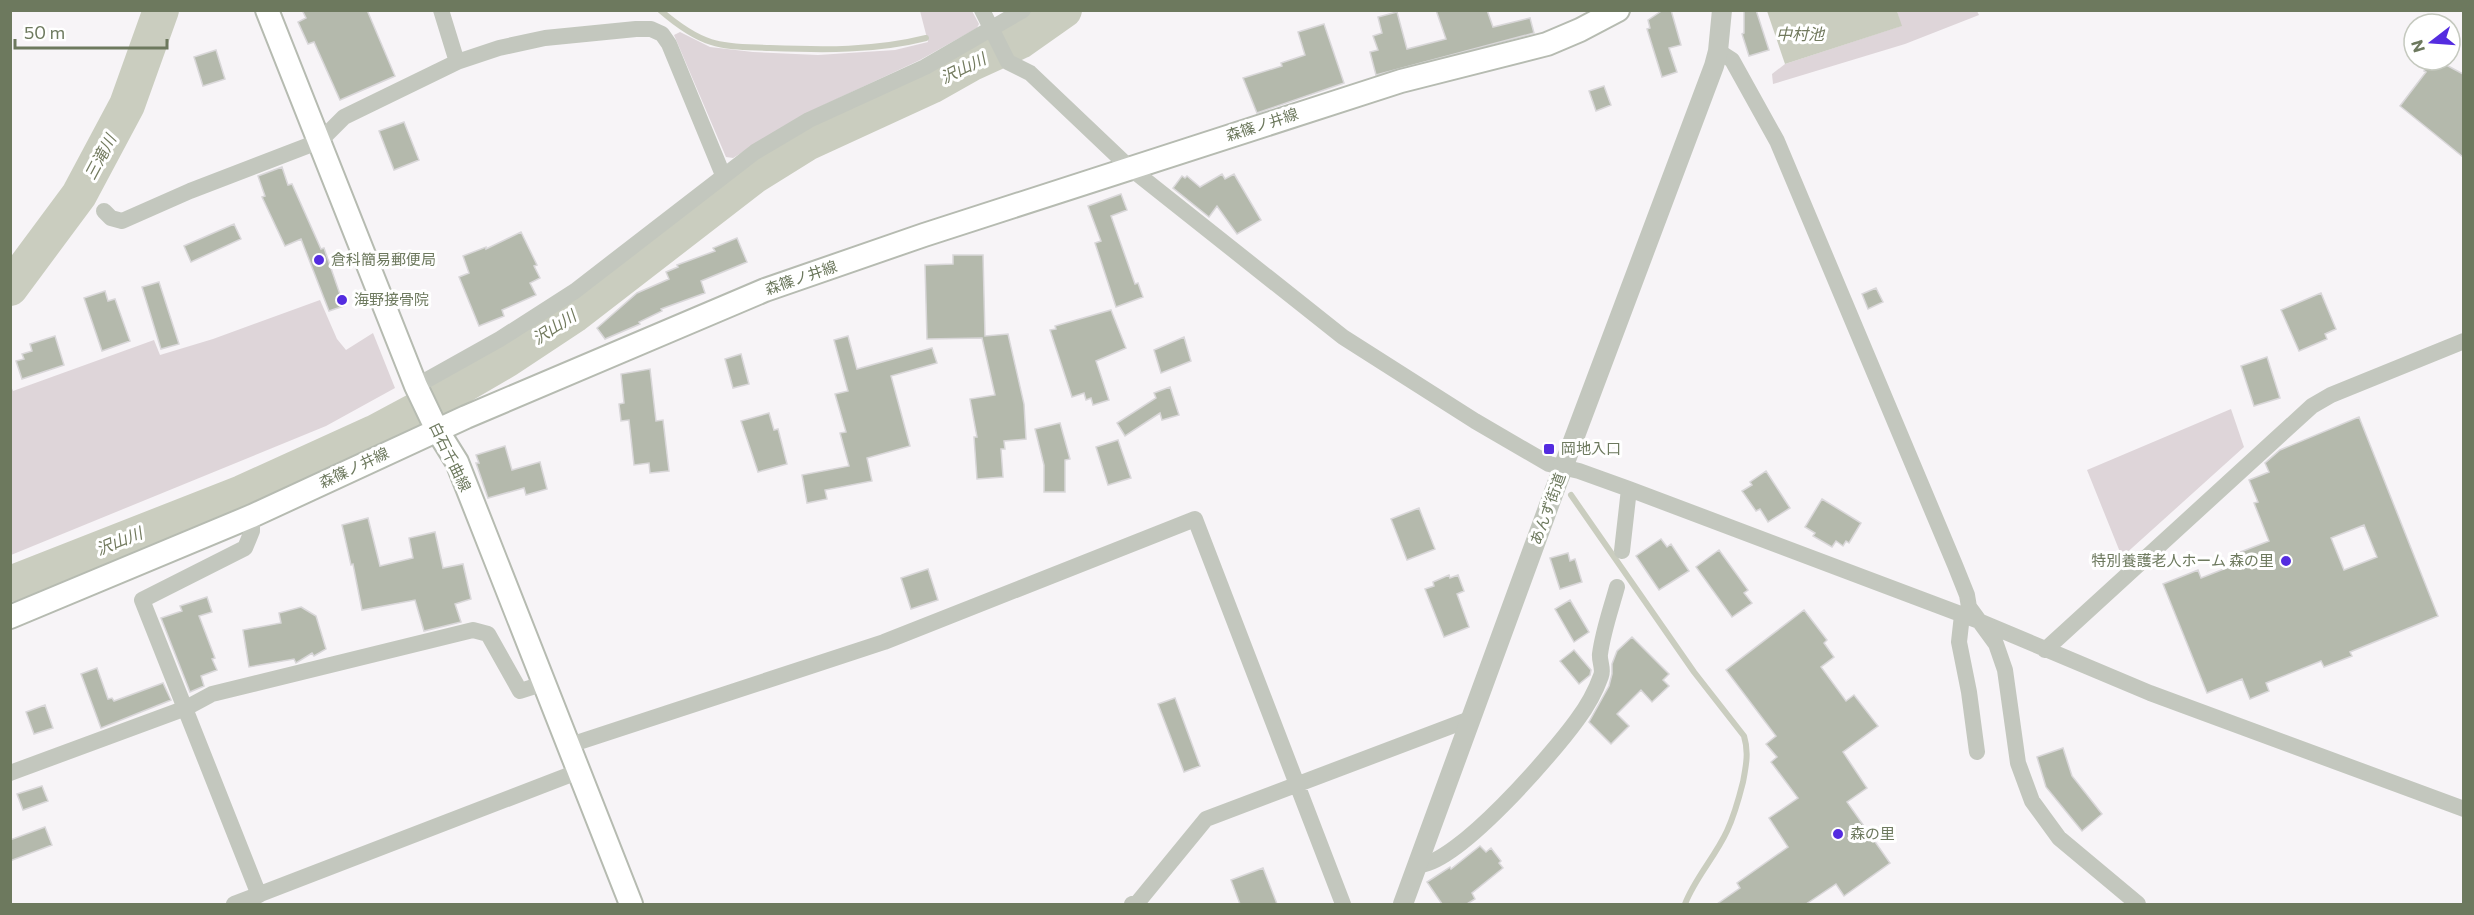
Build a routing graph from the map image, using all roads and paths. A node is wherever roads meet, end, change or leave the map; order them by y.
1 (267, 10) edge
2 (441, 10) edge
3 (982, 10) edge
4 (1023, 10) edge
5 (1618, 10) edge
6 (1722, 10) edge
7 (994, 33) junction
8 (1718, 51) junction
9 (457, 62) junction
10 (320, 141) junction
11 (1130, 168) junction
12 (723, 175) junction
13 (104, 211) dead end
14 (2463, 341) edge
15 (416, 388) junction
16 (436, 427) junction
17 (1563, 468) junction
18 (1629, 489) junction
19 (252, 516) junction
20 (1622, 551) dead end
21 (1617, 587) dead end
22 (1962, 615) junction
23 (10, 617) edge
24 (1979, 621) junction
25 (2045, 650) junction
26 (542, 684) junction
27 (186, 708) junction
28 (1470, 719) junction
29 (567, 746) junction
30 (1977, 752) dead end
31 (577, 772) junction
32 (10, 773) edge
33 (1295, 785) junction
34 (2463, 809) edge
35 (1418, 865) junction
36 (259, 895) junction
37 (234, 904) edge
38 (631, 904) edge
39 (1132, 904) edge
40 (1343, 904) edge
41 (1403, 904) edge
42 (2138, 904) edge

1 - 10 main road, 白石千曲線
2 - 9 street
3 - 7 street
4 - 7 street
5 - 11 main road, 森篠ノ井線
6 - 8 street, あんず街道
7 - 11 street
7 - 12 street
8 - 17 street, あんず街道
8 - 24 street
9 - 10 street
9 - 12 street
10 - 13 street
10 - 15 main road, 白石千曲線
11 - 16 main road, 森篠ノ井線
11 - 17 street
12 - 15 street
14 - 25 street
15 - 16 main road, 白石千曲線
16 - 19 main road, 森篠ノ井線
16 - 26 main road, 白石千曲線
17 - 18 street
17 - 28 street, あんず街道
18 - 20 street
18 - 22 street
19 - 23 main road, 森篠ノ井線
19 - 27 street
21 - 35 street
22 - 24 street
22 - 30 street
24 - 25 street
24 - 42 street
25 - 34 street
26 - 27 street
26 - 29 main road, 白石千曲線
27 - 32 street
27 - 36 street
28 - 33 street
28 - 35 street, あんず街道
29 - 31 main road, 白石千曲線
29 - 33 street
31 - 36 street
31 - 38 main road, 白石千曲線
33 - 39 street
33 - 40 street
35 - 41 street, あんず街道
36 - 37 street

